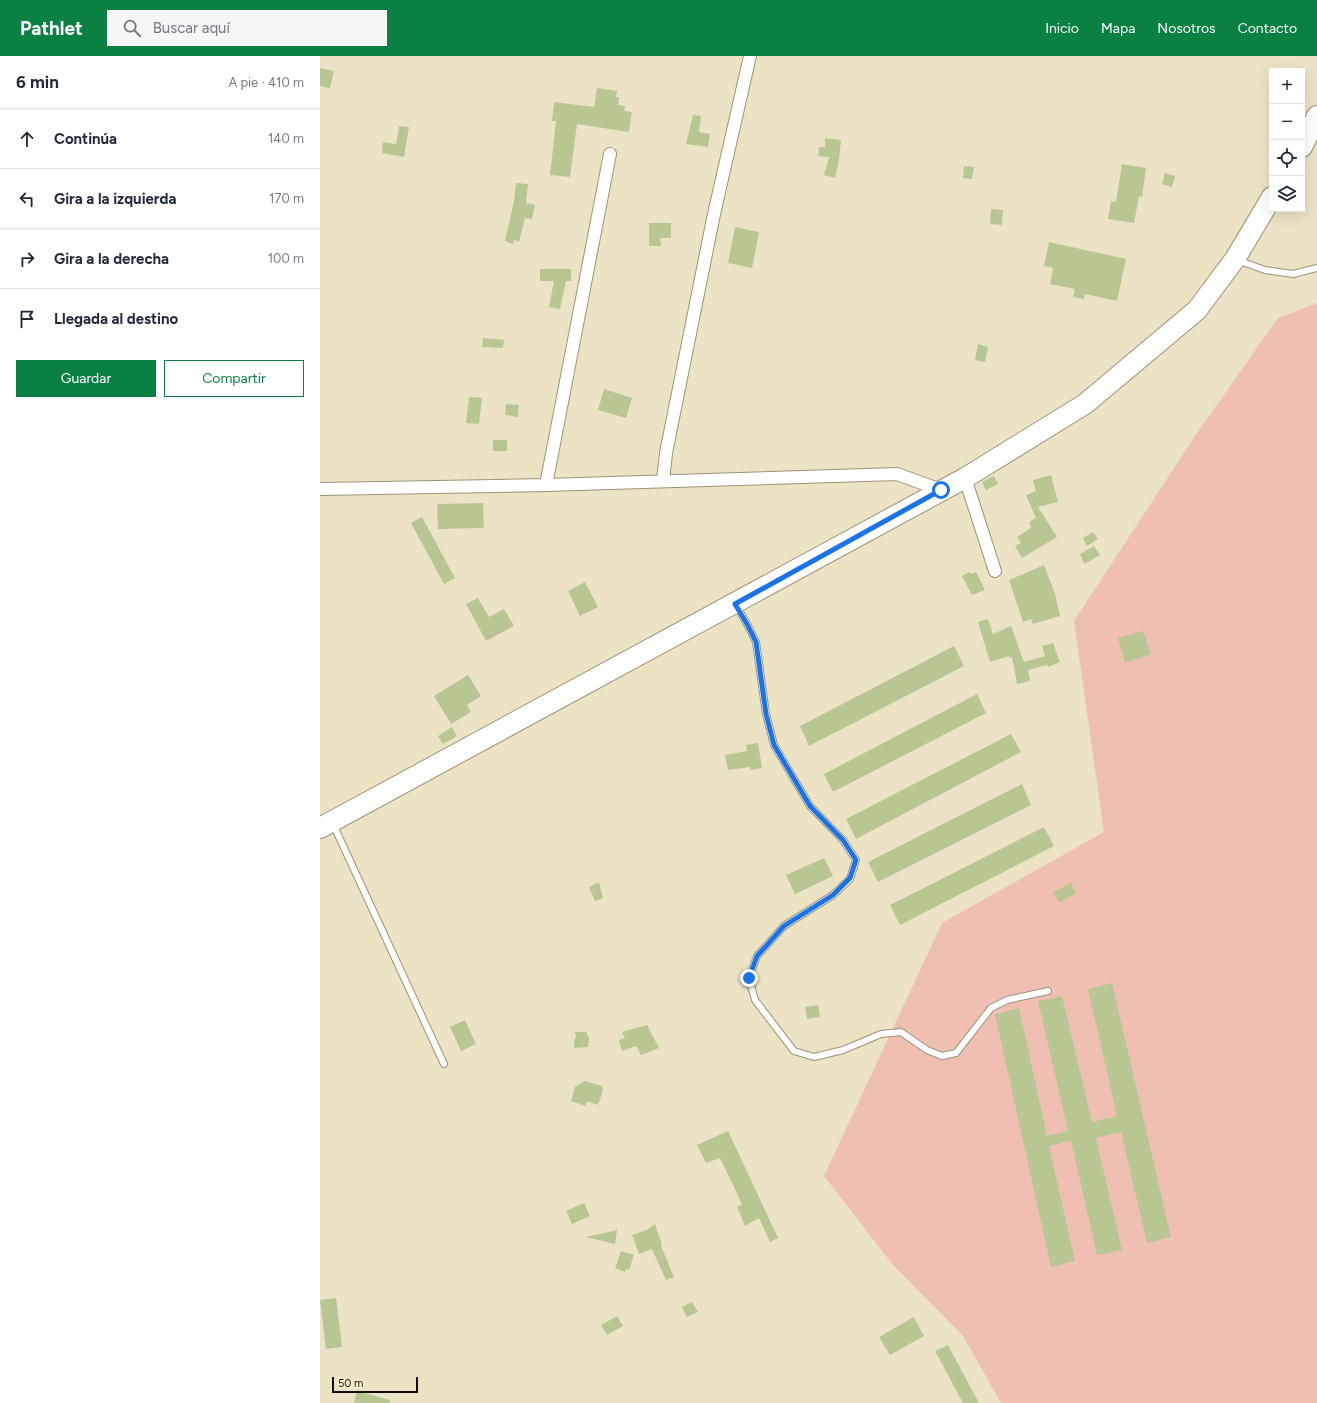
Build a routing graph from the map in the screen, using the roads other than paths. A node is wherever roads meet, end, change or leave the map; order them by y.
1 (750, 56) edge
2 (1317, 116) edge
3 (1305, 141) edge
4 (610, 154) dead end
5 (1269, 202) edge
6 (1236, 259) junction
7 (1317, 268) edge
8 (964, 478) junction
9 (663, 481) junction
10 (546, 485) junction
11 (320, 489) edge
12 (941, 490) junction
13 (995, 571) dead end
14 (735, 604) junction
15 (326, 824) edge
16 (1048, 991) dead end
17 (444, 1064) dead end

1 - 9 street
2 - 3 main road
4 - 10 street
5 - 6 main road
6 - 7 lane
6 - 8 main road
8 - 12 main road
8 - 13 street
9 - 10 street
9 - 12 street
10 - 11 street
12 - 14 main road
14 - 15 main road
14 - 16 lane
15 - 17 lane

